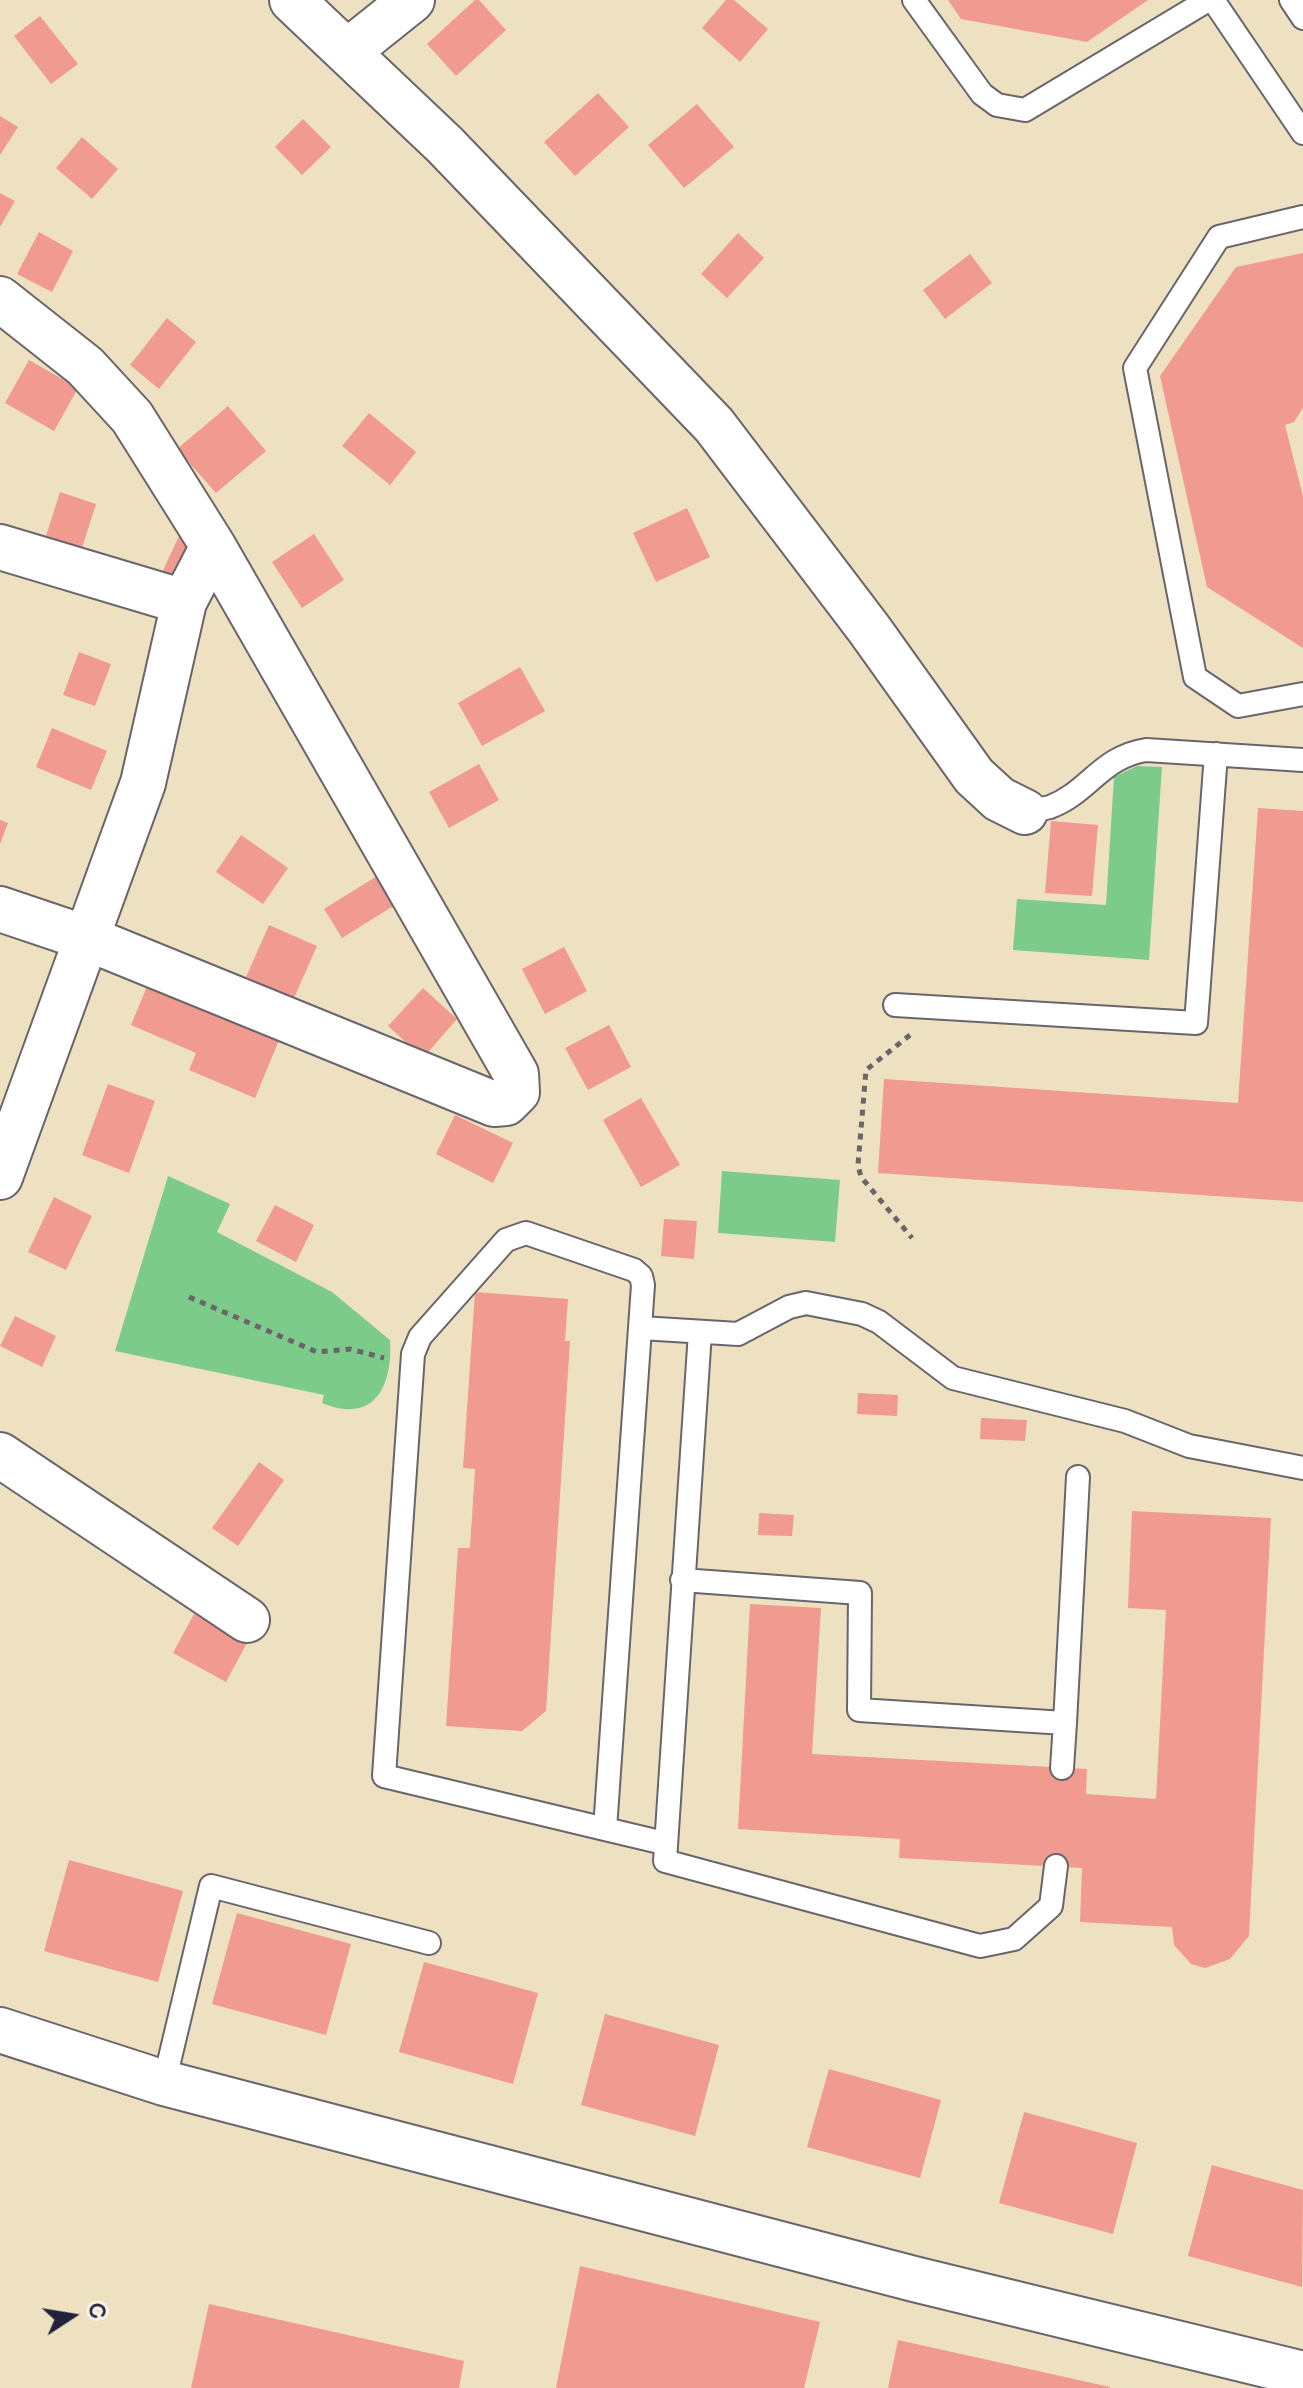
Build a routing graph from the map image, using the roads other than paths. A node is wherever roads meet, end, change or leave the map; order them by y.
1 (292, 0) edge
2 (412, 0) edge
3 (914, 0) edge
4 (1210, 0) edge
5 (1291, 0) edge
6 (1303, 18) edge
7 (347, 52) junction
8 (1303, 133) edge
9 (1303, 217) edge
10 (0, 299) edge
11 (213, 546) junction
12 (0, 547) edge
13 (184, 602) junction
14 (1303, 694) edge
15 (1216, 754) junction
16 (1303, 760) edge
17 (1025, 812) joint
18 (0, 909) edge
19 (89, 939) junction
20 (895, 1005) dead end
21 (0, 1177) edge
22 (641, 1328) junction
23 (700, 1332) junction
24 (0, 1455) edge
25 (1303, 1468) edge
26 (1078, 1477) dead end
27 (682, 1580) junction
28 (247, 1620) dead end
29 (1065, 1723) junction
30 (1062, 1768) dead end
31 (605, 1829) junction
32 (664, 1843) junction
33 (1056, 1866) dead end
34 (429, 1943) dead end
35 (0, 2030) edge
36 (164, 2083) junction
37 (1303, 2374) edge

1 - 7 street
2 - 7 street
3 - 4 lane
4 - 8 lane
5 - 6 lane
7 - 17 street
9 - 14 lane
10 - 11 street
11 - 13 street
11 - 19 street
12 - 13 street
13 - 19 street
15 - 16 lane
15 - 17 lane
15 - 20 lane
18 - 19 street
19 - 21 street
22 - 23 lane
22 - 31 lane
22 - 31 lane
23 - 25 lane
23 - 27 lane
24 - 28 street
26 - 29 lane
27 - 29 lane
27 - 32 lane
29 - 30 lane
31 - 32 lane
32 - 33 lane
34 - 36 lane
35 - 36 street
36 - 37 street

